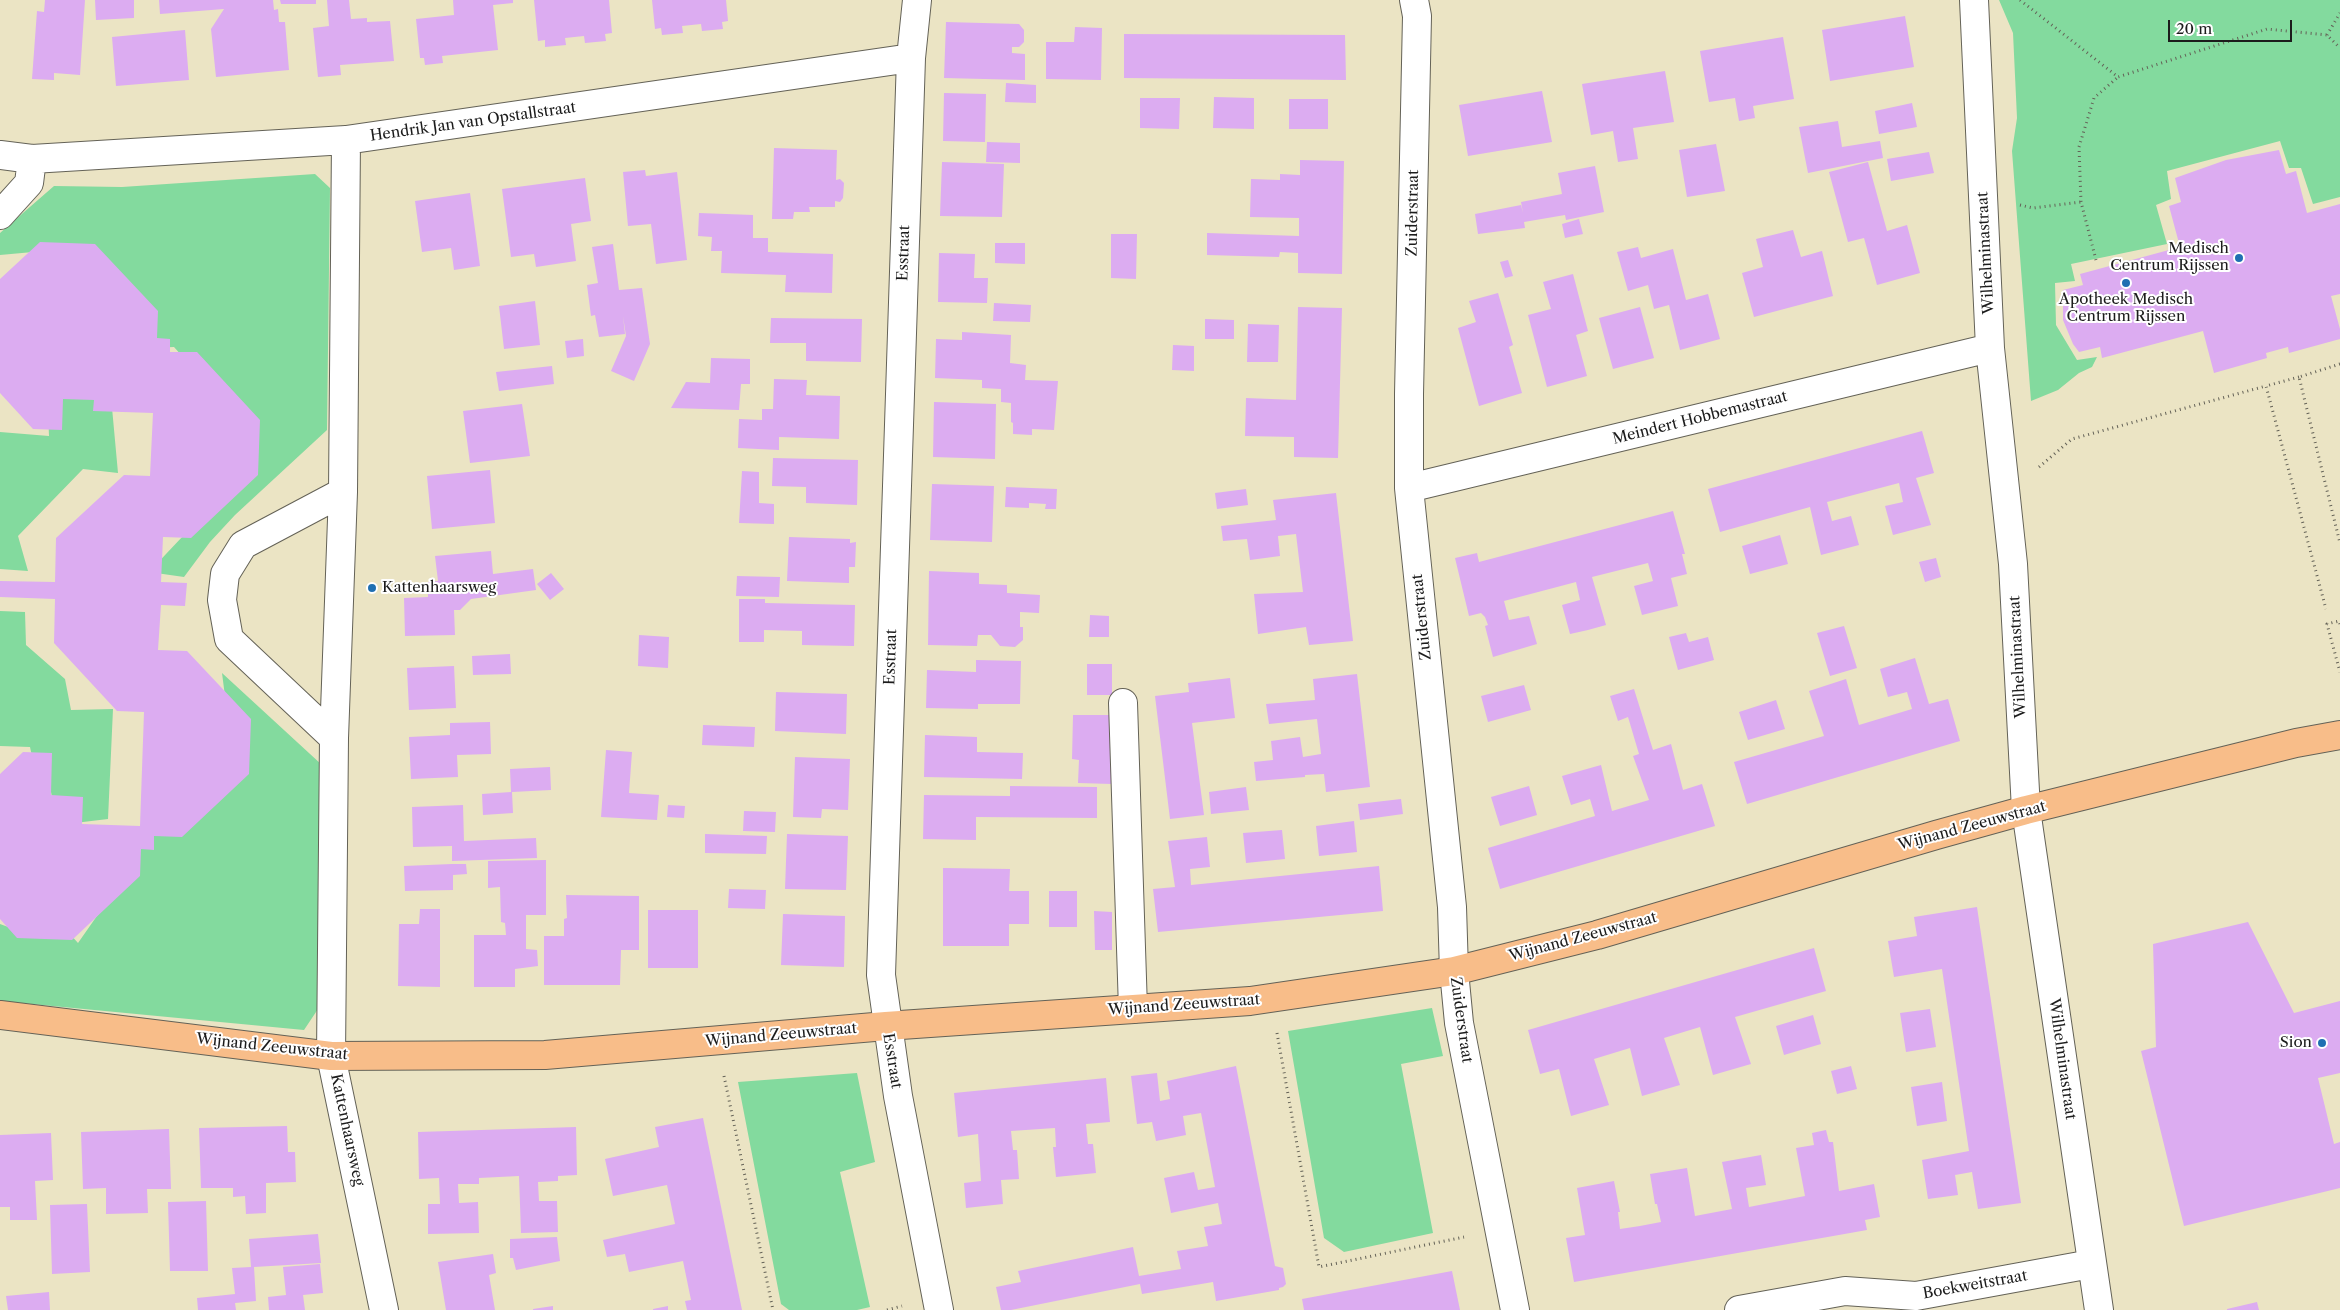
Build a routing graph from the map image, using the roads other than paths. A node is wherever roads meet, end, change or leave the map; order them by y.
1 (917, 0) edge
2 (1414, 0) edge
3 (1974, 0) edge
4 (910, 58) junction
5 (346, 140) junction
6 (0, 155) edge
7 (32, 159) junction
8 (0, 215) edge
9 (1990, 348) junction
10 (1409, 488) junction
11 (343, 492) junction
12 (1123, 702) dead end
13 (2340, 735) edge
14 (334, 738) junction
15 (2026, 810) junction
16 (1454, 971) junction
17 (1133, 1009) junction
18 (0, 1015) edge
19 (886, 1026) junction
20 (331, 1056) junction
21 (2091, 1264) junction
22 (384, 1310) edge
23 (939, 1310) edge
24 (1515, 1310) edge
25 (1740, 1310) edge
26 (2099, 1310) edge

1 - 4 street, Esstraat
2 - 10 street, Zuiderstraat
3 - 9 street, Wilhelminastraat
4 - 5 street, Hendrik Jan van Opstallstraat
4 - 19 street, Esstraat
5 - 7 street, Hendrik Jan van Opstallstraat
5 - 11 street, Kattenhaarsweg
6 - 7 street, Hendrik Jan van Opstallstraat
7 - 8 street
9 - 10 street, Meindert Hobbemastraat
9 - 15 street, Wilhelminastraat
10 - 16 street, Zuiderstraat
11 - 14 street, Kattenhaarsweg
11 - 14 street
12 - 17 street
13 - 15 main road, Wijnand Zeeuwstraat
14 - 20 street, Kattenhaarsweg
15 - 16 main road, Wijnand Zeeuwstraat
15 - 21 street, Wilhelminastraat
16 - 17 main road, Wijnand Zeeuwstraat
16 - 24 street, Zuiderstraat
17 - 19 main road, Wijnand Zeeuwstraat
18 - 20 main road, Wijnand Zeeuwstraat
19 - 20 main road, Wijnand Zeeuwstraat
19 - 23 street, Esstraat
20 - 22 street, Kattenhaarsweg
21 - 25 street, Boekweitstraat
21 - 26 street, Wilhelminastraat

